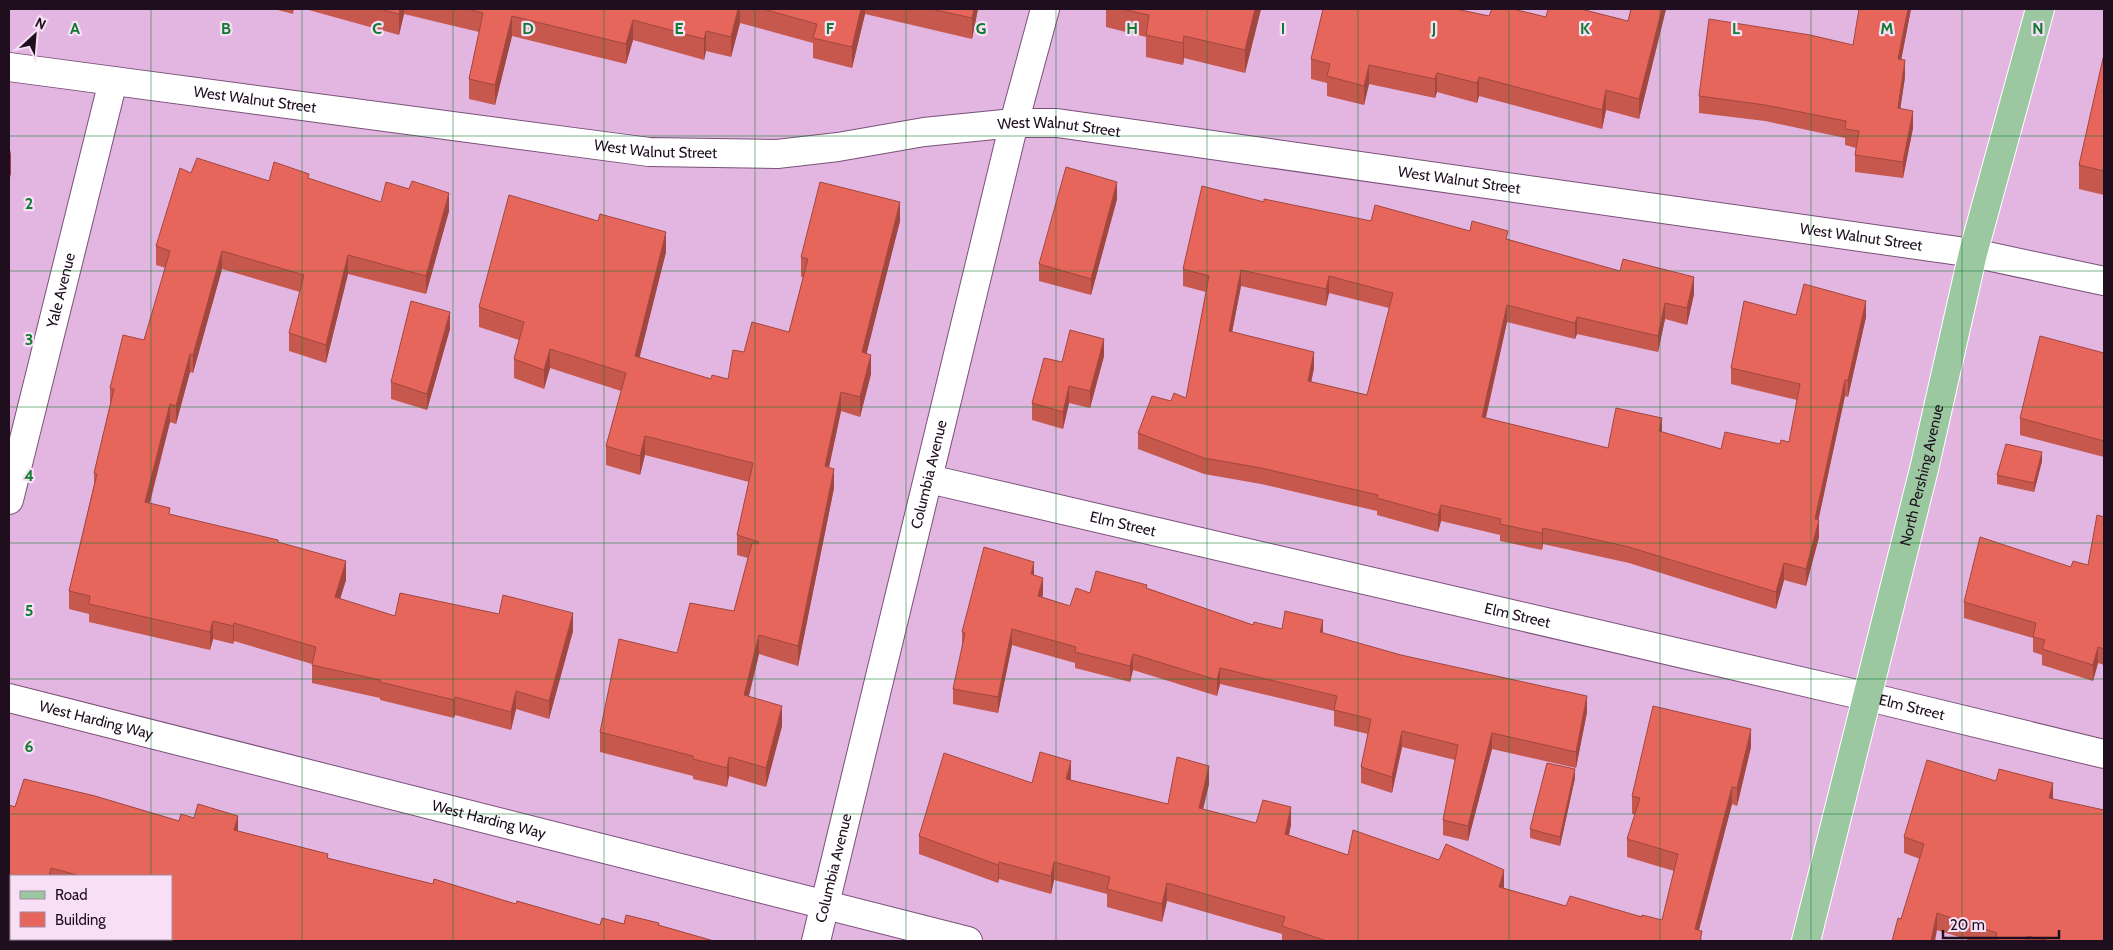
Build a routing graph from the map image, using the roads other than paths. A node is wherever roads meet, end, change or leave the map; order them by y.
1 (1044, 9) edge
2 (2040, 9) edge
3 (9, 67) edge
4 (113, 81) junction
5 (1014, 123) junction
6 (1973, 253) junction
7 (2104, 281) edge
8 (929, 479) junction
9 (9, 500) edge
10 (1868, 697) junction
11 (9, 698) edge
12 (2104, 754) edge
13 (825, 906) junction
14 (816, 941) edge
15 (968, 941) edge
16 (1806, 941) edge

1 - 5 street, Columbia Avenue
2 - 6 main road, North Pershing Avenue
3 - 4 street, West Walnut Street
4 - 5 street, West Walnut Street
4 - 9 street, Yale Avenue
5 - 6 street, West Walnut Street
5 - 8 street, Columbia Avenue
6 - 7 street, West Walnut Street
6 - 10 main road, North Pershing Avenue
8 - 10 street, Elm Street
8 - 13 street, Columbia Avenue
10 - 12 street, Elm Street
10 - 16 main road, North Pershing Avenue
11 - 13 street, West Harding Way
13 - 14 street, Columbia Avenue
13 - 15 street, West Harding Way

